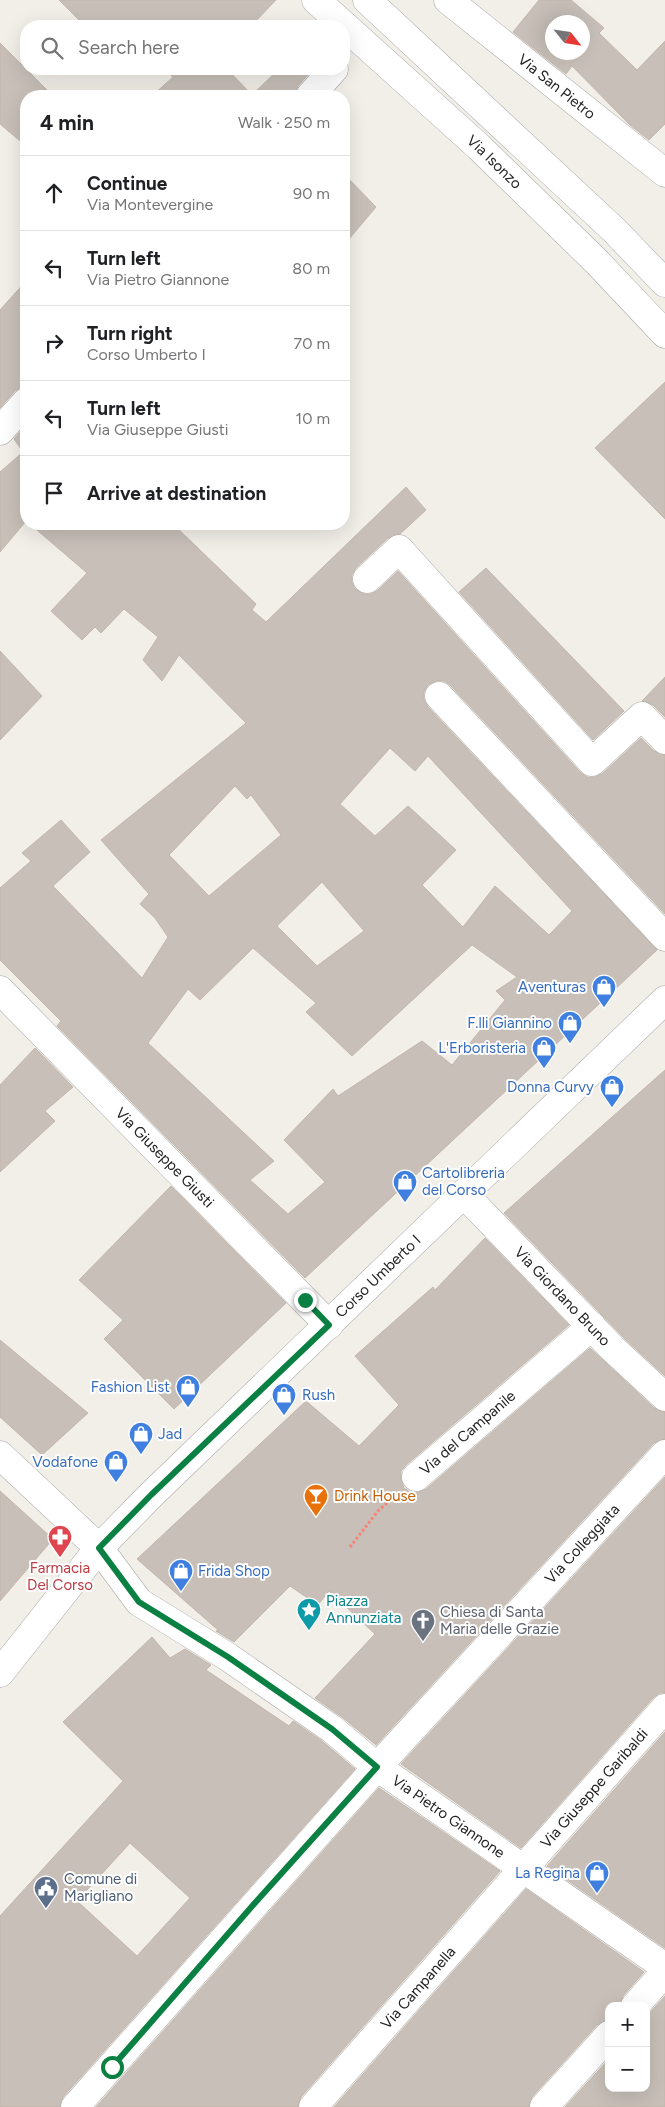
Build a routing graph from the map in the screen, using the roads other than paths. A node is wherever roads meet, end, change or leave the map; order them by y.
1 (316, 0) edge
2 (367, 0) edge
3 (448, 0) edge
4 (331, 20) edge
5 (352, 49) edge
6 (329, 75) edge
7 (315, 90) edge
8 (665, 173) edge
9 (665, 283) edge
10 (665, 334) edge
11 (20, 409) edge
12 (0, 431) edge
13 (367, 579) dead end
14 (439, 696) dead end
15 (665, 740) edge
16 (665, 937) edge
17 (0, 990) edge
18 (665, 1000) edge
19 (464, 1194) junction
20 (329, 1325) junction
21 (592, 1326) junction
22 (665, 1397) edge
23 (665, 1454) edge
24 (0, 1455) edge
25 (416, 1477) road end
26 (99, 1548) junction
27 (0, 1673) edge
28 (665, 1708) edge
29 (377, 1767) junction
30 (522, 1868) junction
31 (665, 1967) edge
32 (665, 1972) edge
33 (638, 2002) edge
34 (605, 2039) edge
35 (75, 2107) edge
36 (314, 2107) edge
37 (544, 2107) edge

1 - 4 street, Via Isonzo
2 - 9 street
3 - 8 street, Via San Pietro
5 - 10 street, Via Isonzo
6 - 7 street
11 - 12 street
13 - 15 street
14 - 16 street
17 - 20 street, Via Giuseppe Giusti
18 - 19 street, Corso Umberto I
19 - 20 street, Corso Umberto I
19 - 21 street, Via Giordano Bruno
20 - 26 street, Corso Umberto I
21 - 22 street, Via Giordano Bruno
21 - 25 street, Via del Campanile
23 - 29 street, Via Colleggiata
24 - 26 street, Via Pietro Giannone
26 - 27 street, Corso Umberto I
26 - 29 street, Via Pietro Giannone
28 - 30 street, Via Giuseppe Garibaldi
29 - 30 street, Via Pietro Giannone
29 - 35 street, Via Colleggiata
30 - 31 street, Via Pietro Giannone
30 - 36 street, Via Campanella
32 - 33 street
34 - 37 street

